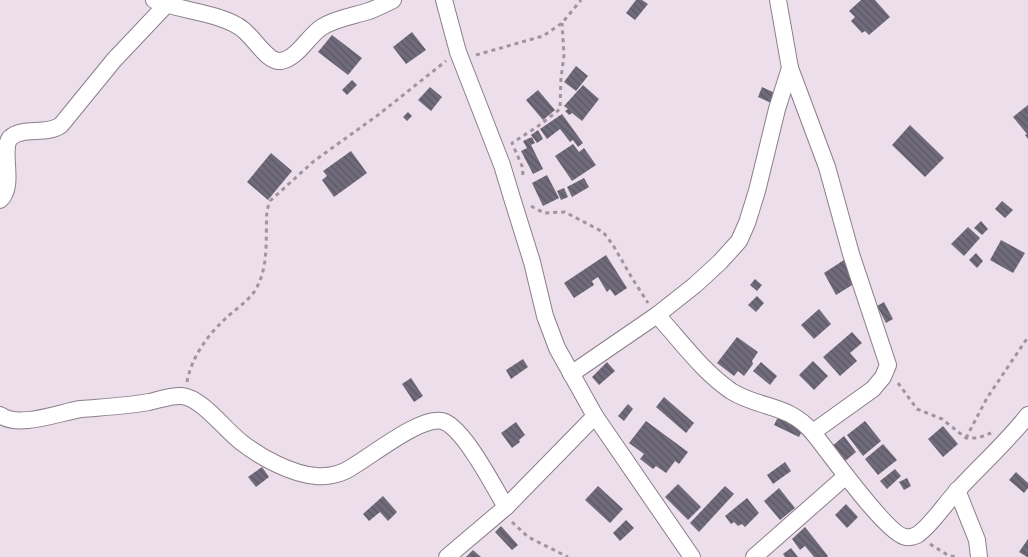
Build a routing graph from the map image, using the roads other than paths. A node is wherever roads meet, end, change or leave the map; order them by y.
1 (393, 0) edge
2 (444, 0) edge
3 (778, 0) edge
4 (160, 2) edge
5 (790, 68) junction
6 (0, 200) edge
7 (656, 315) junction
8 (571, 374) junction
9 (1028, 415) edge
10 (0, 416) edge
11 (594, 416) junction
12 (812, 432) junction
13 (846, 476) junction
14 (957, 490) junction
15 (504, 509) junction
16 (447, 557) edge
17 (692, 557) edge
18 (754, 557) edge
19 (979, 557) edge

1 - 4 street
2 - 8 street
3 - 5 street
4 - 6 street
5 - 7 street
5 - 12 street
7 - 8 street
7 - 12 street
8 - 11 street
9 - 14 street
10 - 15 street
11 - 15 street
11 - 17 street
12 - 13 street
13 - 14 street
13 - 18 street
14 - 19 street
15 - 16 street

